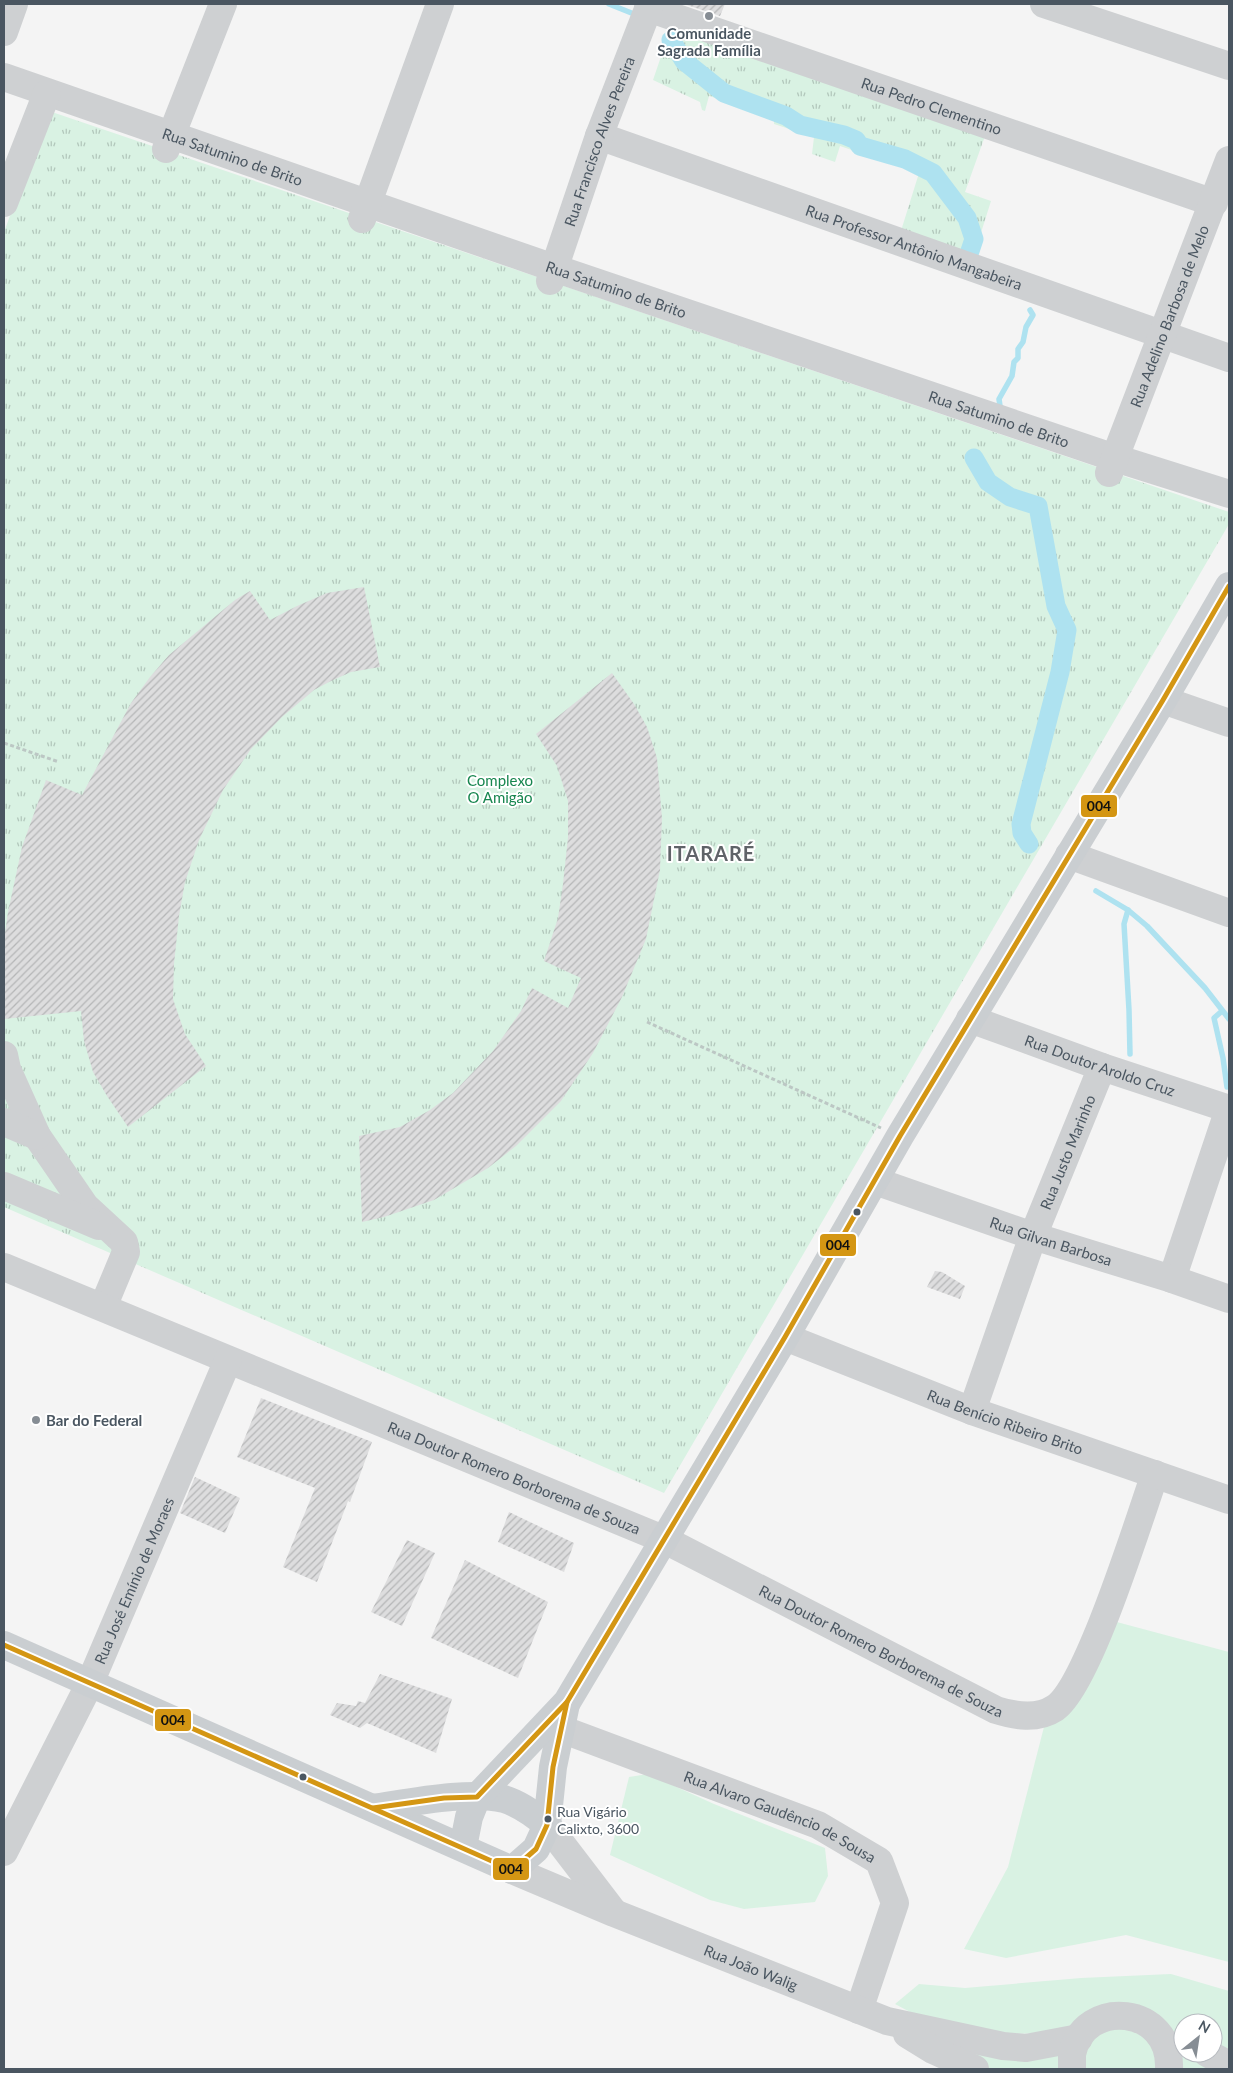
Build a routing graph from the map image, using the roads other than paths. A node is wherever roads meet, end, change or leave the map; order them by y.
1 (14, 4) edge
2 (223, 4) edge
3 (440, 4) edge
4 (1044, 4) edge
5 (649, 6) edge
6 (4, 32) edge
7 (1229, 66) edge
8 (4, 77) edge
9 (4, 94) edge
10 (44, 100) junction
11 (599, 136) junction
12 (168, 142) junction
13 (1229, 160) edge
14 (4, 203) edge
15 (1214, 203) junction
16 (365, 211) junction
17 (552, 275) junction
18 (1162, 334) junction
19 (1229, 358) edge
20 (1112, 465) junction
21 (1229, 494) edge
22 (1229, 509) edge
23 (1229, 586) edge
24 (1163, 700) junction
25 (1229, 723) edge
26 (1069, 855) junction
27 (1229, 913) edge
28 (970, 1019) junction
29 (5, 1064) edge
30 (1102, 1067) junction
31 (1229, 1109) edge
32 (4, 1122) edge
33 (37, 1136) junction
34 (875, 1181) junction
35 (4, 1186) edge
36 (111, 1231) junction
37 (1033, 1236) junction
38 (4, 1267) edge
39 (1172, 1279) junction
40 (1229, 1299) edge
41 (103, 1307) junction
42 (784, 1337) junction
43 (228, 1360) junction
44 (972, 1411) junction
45 (1155, 1474) junction
46 (1229, 1500) edge
47 (663, 1539) junction
48 (4, 1645) edge
49 (90, 1683) junction
50 (567, 1702) junction
51 (561, 1729) junction
52 (477, 1797) junction
53 (373, 1808) junction
54 (547, 1825) junction
55 (463, 1847) junction
56 (4, 1852) edge
57 (512, 1870) junction
58 (614, 1913) junction
59 (859, 2010) junction
60 (887, 2022) junction
61 (1156, 2030) junction
62 (1079, 2038) junction
63 (1173, 2038) edge
64 (976, 2069) edge
65 (1072, 2069) edge
66 (1169, 2069) edge

1 - 6 street
2 - 12 street
3 - 16 street
4 - 7 street
5 - 11 street, Rua Francisco Alves Pereira
5 - 15 street, Rua Pedro Clementino
8 - 10 street, Rua Satumino de Brito
9 - 10 street, Rua Satumino de Brito
10 - 12 street, Rua Satumino de Brito
10 - 14 street
11 - 17 street, Rua Francisco Alves Pereira
11 - 18 street, Rua Professor Antônio Mangabeira
12 - 16 street, Rua Satumino de Brito
13 - 15 street, Rua Adelino Barbosa de Melo
15 - 18 street, Rua Adelino Barbosa de Melo
16 - 17 street, Rua Satumino de Brito
17 - 20 street, Rua Satumino de Brito
18 - 19 street, Rua Professor Antônio Mangabeira
18 - 20 street, Rua Adelino Barbosa de Melo
20 - 21 street, Rua Satumino de Brito
20 - 22 street, Rua Satumino de Brito
23 - 24 main road
24 - 25 street
24 - 26 main road
26 - 27 street
26 - 28 main road
28 - 30 street, Rua Doutor Aroldo Cruz
28 - 34 main road
29 - 33 street
30 - 31 street, Rua Doutor Aroldo Cruz
30 - 37 street, Rua Justo Marinho
31 - 39 street
32 - 33 street
33 - 36 street
34 - 37 street, Rua Gilvan Barbosa
34 - 42 main road
35 - 36 street
36 - 41 street
37 - 39 street, Rua Gilvan Barbosa
37 - 44 street, Rua Justo Marinho
38 - 41 street, Rua Doutor Romero Borborema de Souza
39 - 40 street, Rua Gilvan Barbosa
41 - 43 street, Rua Doutor Romero Borborema de Souza
42 - 44 street, Rua Benício Ribeiro Brito
42 - 47 main road
43 - 47 street, Rua Doutor Romero Borborema de Souza
43 - 49 street, Rua José Emínio de Moraes
44 - 45 street, Rua Benício Ribeiro Brito
45 - 46 street, Rua Benício Ribeiro Brito
45 - 47 street, Rua Doutor Romero Borborema de Souza
47 - 50 main road
48 - 49 main road, Rua João Walig
49 - 53 main road, Rua João Walig
49 - 56 street, Rua José Emínio de Moraes
50 - 51 main road
50 - 52 main road
51 - 54 main road
51 - 59 street, Rua Alvaro Gaudêncio de Sousa
52 - 53 main road
52 - 54 main road
52 - 55 main road
53 - 55 main road, Rua João Walig
54 - 57 main road
54 - 58 street
55 - 57 main road, Rua João Walig
57 - 58 street, Rua João Walig
58 - 59 street, Rua João Walig
59 - 60 street, Rua João Walig
60 - 62 street
60 - 64 street
61 - 62 street
61 - 63 street
61 - 66 street
62 - 65 street

